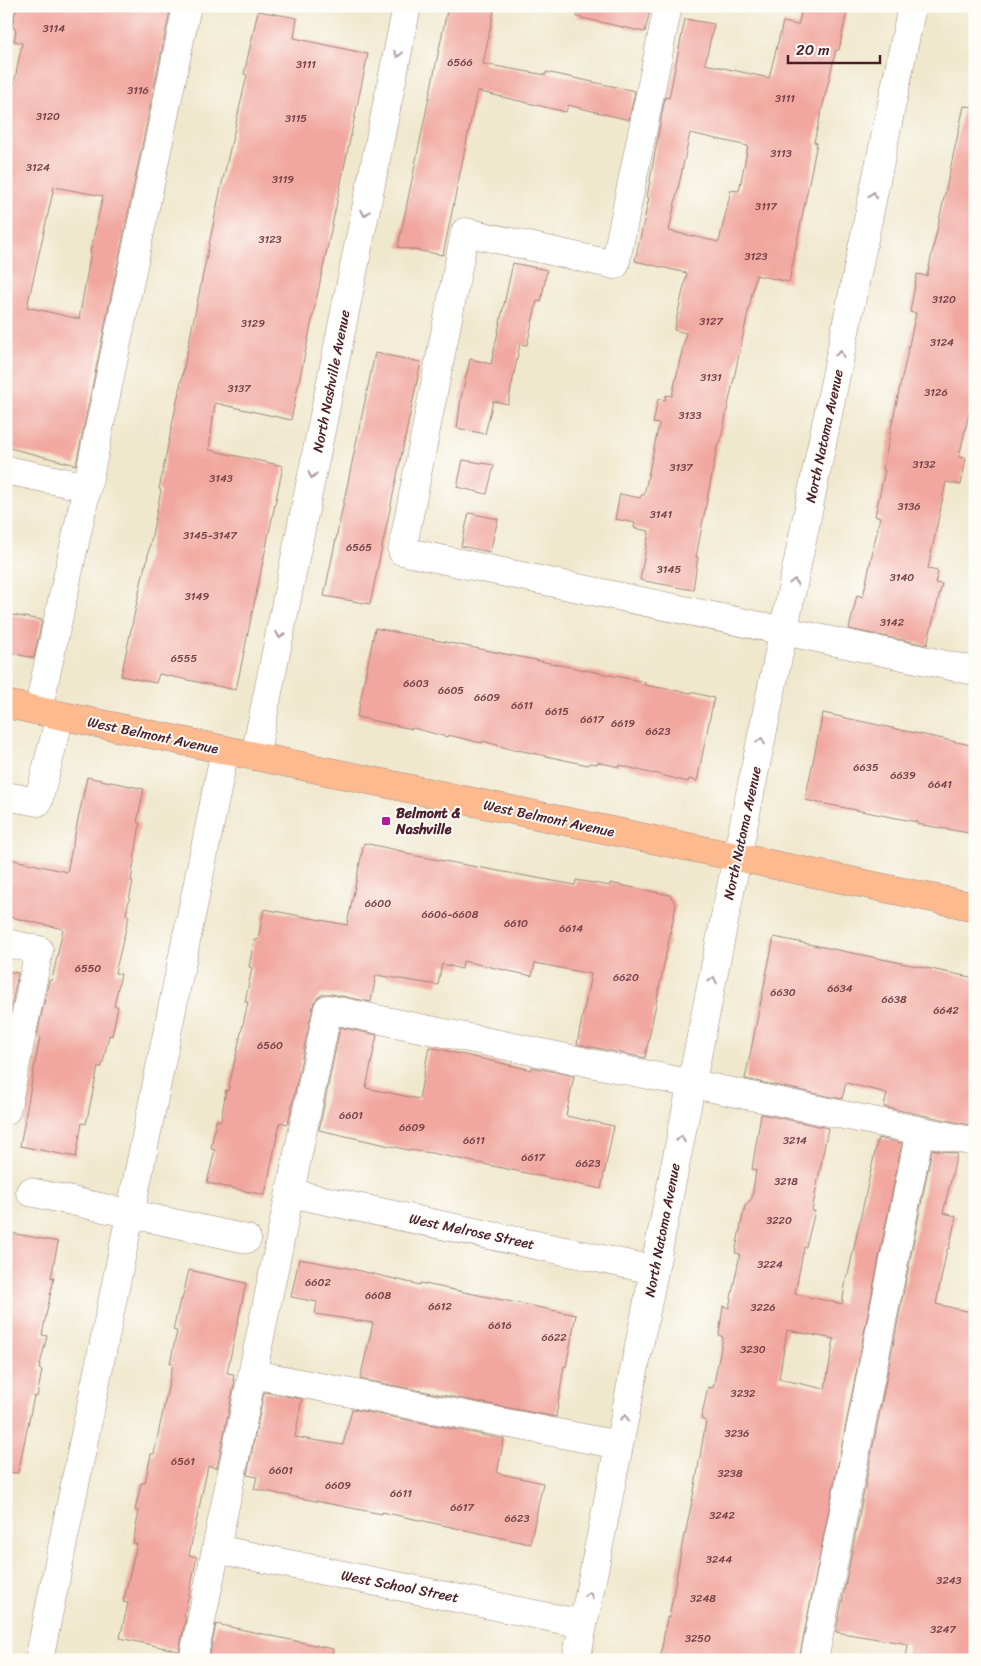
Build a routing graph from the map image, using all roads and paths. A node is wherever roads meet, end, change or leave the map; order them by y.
1 (187, 6) edge
2 (407, 6) edge
3 (668, 6) edge
4 (912, 6) edge
5 (6, 470) edge
6 (87, 487) junction
7 (784, 631) junction
8 (975, 671) edge
9 (6, 704) edge
10 (49, 714) junction
11 (225, 750) junction
12 (255, 756) junction
13 (6, 796) edge
14 (737, 857) junction
15 (975, 907) edge
16 (6, 943) edge
17 (692, 1084) junction
18 (6, 1111) edge
19 (920, 1131) junction
20 (975, 1142) edge
21 (30, 1192) dead end
22 (290, 1193) junction
23 (130, 1214) junction
24 (247, 1239) dead end
25 (654, 1270) junction
26 (252, 1374) junction
27 (620, 1445) junction
28 (216, 1549) junction
29 (583, 1624) junction
30 (39, 1660) edge
31 (193, 1660) edge
32 (576, 1660) edge
33 (814, 1660) edge

1 - 6 street
2 -> 12 street, North Nashville Avenue
3 - 7 street
7 -> 4 street, North Natoma Avenue
5 - 6 street
6 - 10 street
7 - 8 street
14 -> 7 street, North Natoma Avenue
9 - 10 main road, West Belmont Avenue
10 - 11 main road, West Belmont Avenue
10 - 13 street
11 - 12 main road, West Belmont Avenue
11 - 23 street
12 - 14 main road, West Belmont Avenue
14 - 15 main road, West Belmont Avenue
17 -> 14 street, North Natoma Avenue
16 - 18 street
17 - 19 street
17 - 22 street
25 -> 17 street, North Natoma Avenue
19 - 20 street
19 - 33 street
21 - 23 street
22 - 25 street, West Melrose Street
22 - 26 street
23 - 24 street
23 - 30 street
27 -> 25 street, North Natoma Avenue
26 - 27 street
26 - 28 street
29 -> 27 street, North Natoma Avenue
28 - 29 street, West School Street
28 - 31 street
29 - 32 street, North Natoma Avenue

